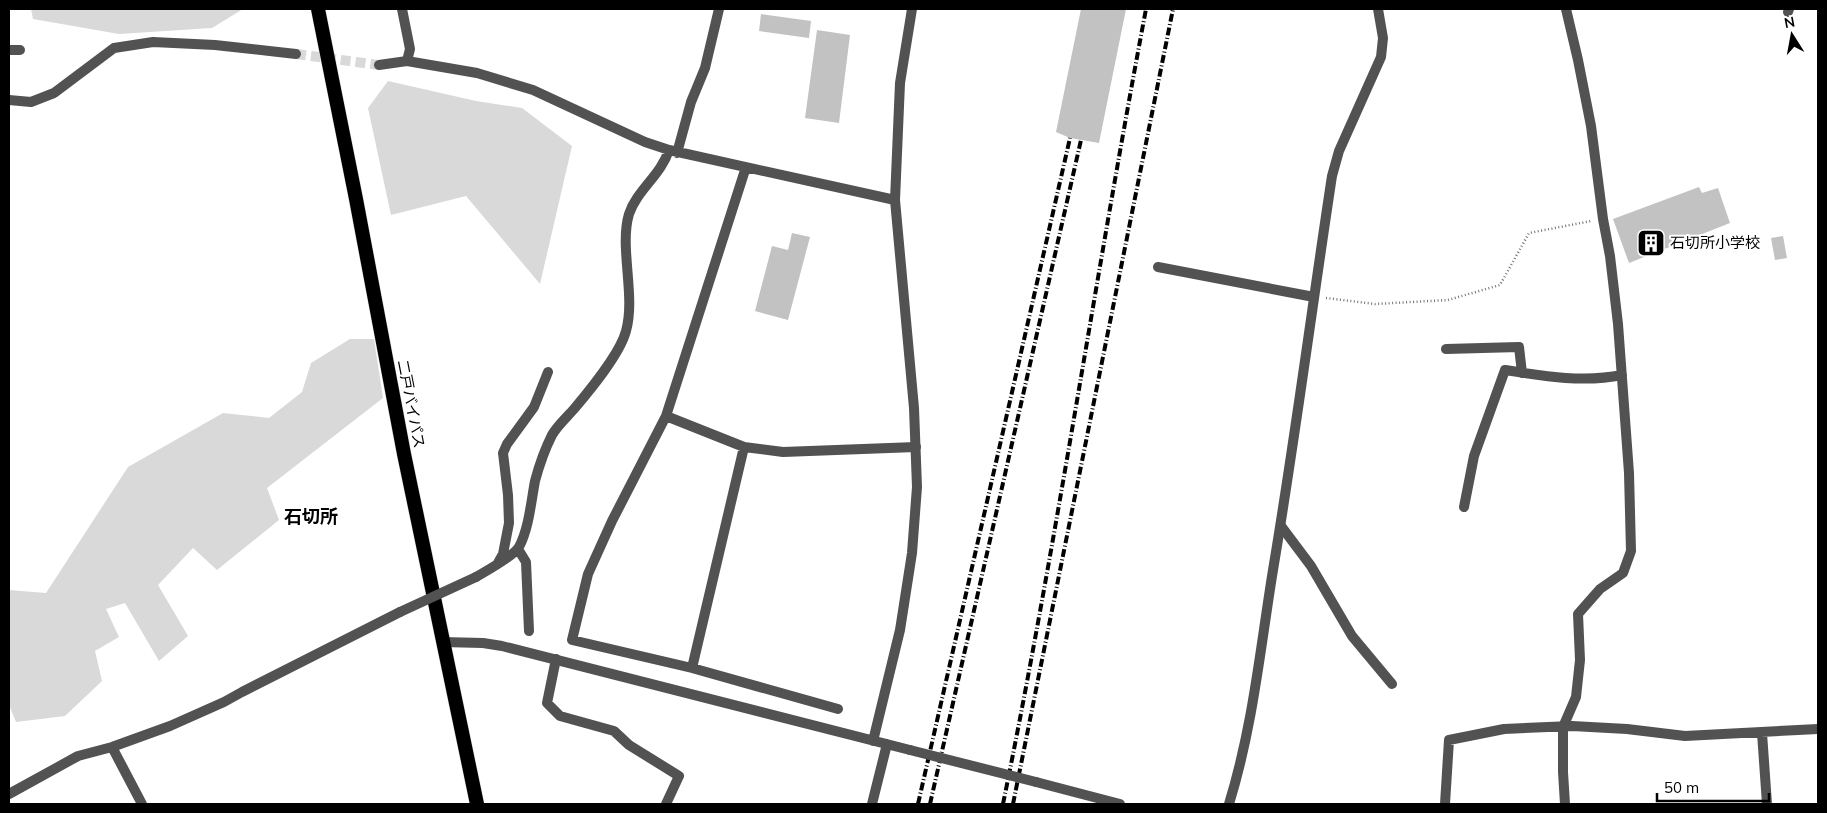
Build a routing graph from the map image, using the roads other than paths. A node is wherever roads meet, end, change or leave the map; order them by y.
1 (318, 9) edge
2 (402, 9) edge
3 (719, 9) edge
4 (912, 9) edge
5 (1378, 9) edge
6 (1566, 9) edge
7 (9, 50) edge
8 (20, 50) dead end
9 (296, 54) tunnel mouth
10 (407, 62) junction
11 (379, 65) tunnel mouth
12 (9, 100) edge
13 (673, 152) junction
14 (746, 167) junction
15 (895, 200) junction
16 (1158, 267) dead end
17 (1314, 297) junction
18 (1446, 349) dead end
19 (548, 372) dead end
20 (1522, 373) junction
21 (1622, 375) junction
22 (666, 416) junction
23 (744, 447) junction
24 (916, 447) junction
25 (1464, 507) dead end
26 (1281, 526) junction
27 (518, 549) junction
28 (498, 564) junction
29 (529, 631) dead end
30 (442, 642) junction
31 (556, 659) junction
32 (692, 668) junction
33 (1392, 684) dead end
34 (838, 709) dead end
35 (1563, 727) junction
36 (1818, 729) edge
37 (1762, 733) junction
38 (873, 741) junction
39 (887, 744) junction
40 (112, 747) junction
41 (9, 794) edge
42 (142, 804) edge
43 (477, 804) edge
44 (666, 804) edge
45 (872, 804) edge
46 (1120, 804) edge
47 (1230, 804) edge
48 (1445, 804) edge
49 (1566, 804) edge
50 (1767, 804) edge

1 - 30 highway, 二戸バイパス
2 - 10 street
3 - 13 street
4 - 15 street
5 - 17 street
6 - 21 street
7 - 8 street
9 - 12 street
10 - 11 street
10 - 13 street
13 - 14 street
13 - 27 street
14 - 15 street
14 - 22 street
15 - 24 street
16 - 17 street
17 - 26 street
18 - 20 street
19 - 28 street
20 - 21 street
20 - 25 street
21 - 35 street
22 - 23 street
22 - 32 street
23 - 24 street
23 - 32 street
24 - 38 street
26 - 33 street
26 - 47 street
27 - 28 street
27 - 29 street
28 - 40 street, bridge
30 - 31 street
30 - 43 highway, 二戸バイパス
31 - 38 street
31 - 44 street
32 - 34 street
35 - 37 street
35 - 48 street
35 - 49 street
36 - 37 street
37 - 50 street
38 - 39 street
39 - 45 street
39 - 46 street, bridge
40 - 41 street
40 - 42 street

